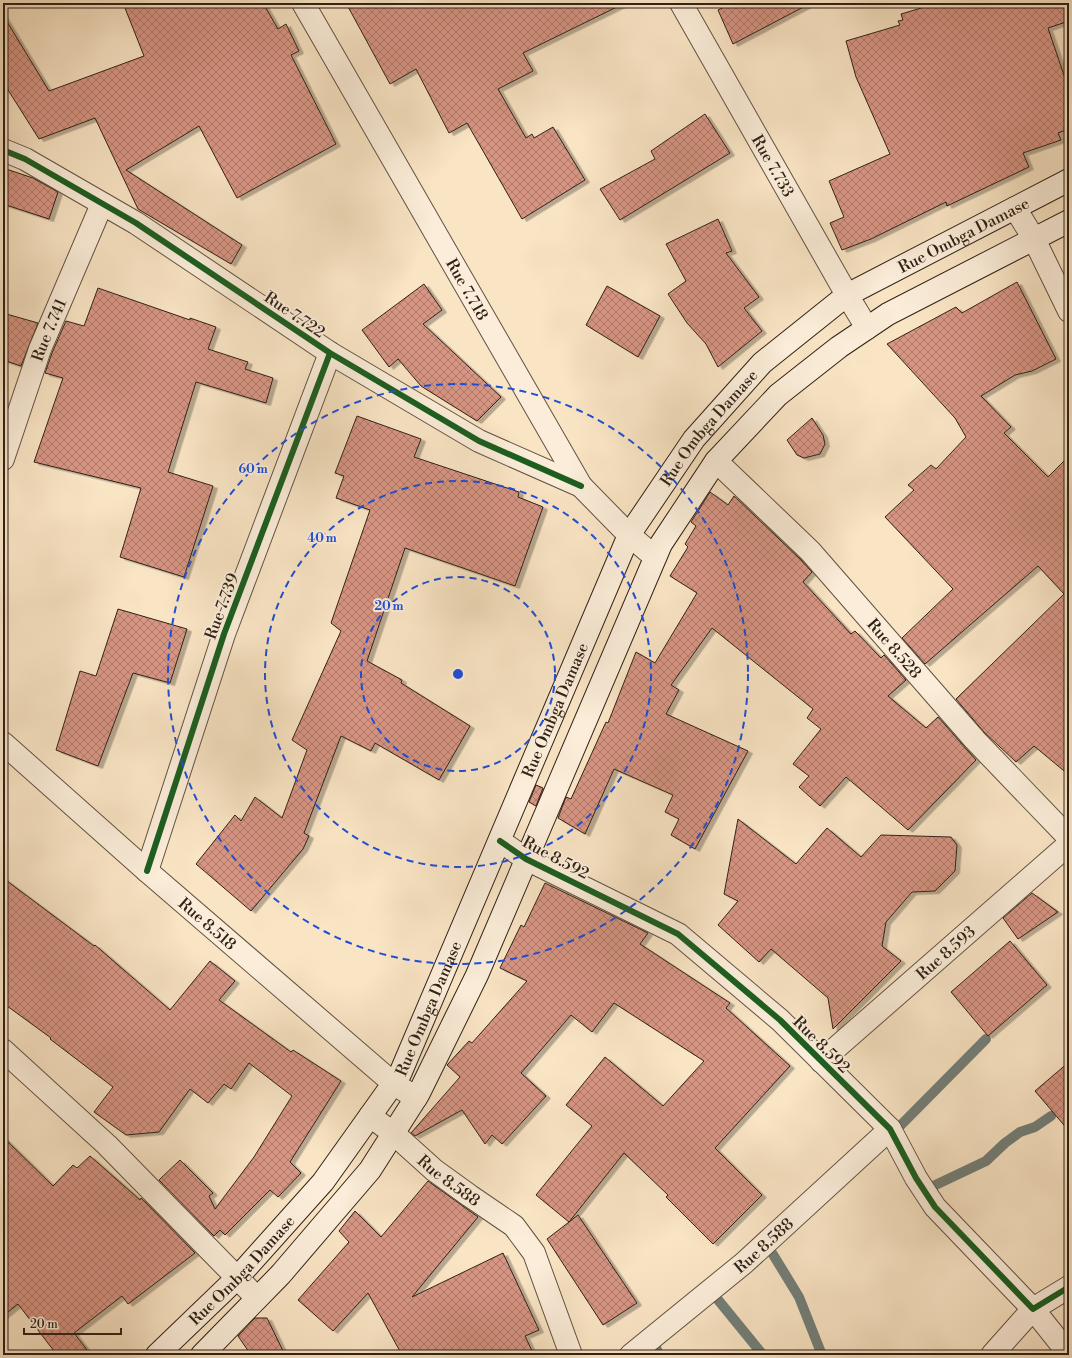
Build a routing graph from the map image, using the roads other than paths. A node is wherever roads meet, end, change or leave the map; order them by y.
1 (303, 3) edge
2 (681, 3) edge
3 (3, 150) edge
4 (1069, 180) edge
5 (102, 204) junction
6 (1016, 208) junction
7 (1069, 221) edge
8 (1034, 239) junction
9 (847, 296) junction
10 (1069, 311) edge
11 (867, 328) junction
12 (330, 353) junction
13 (3, 459) edge
14 (716, 461) junction
15 (581, 486) junction
16 (629, 535) junction
17 (656, 557) junction
18 (3, 743) edge
19 (1069, 838) edge
20 (500, 841) junction
21 (1069, 844) edge
22 (526, 859) junction
23 (147, 871) junction
24 (3, 1050) edge
25 (821, 1061) junction
26 (393, 1083) junction
27 (416, 1098) junction
28 (370, 1116) junction
29 (890, 1129) junction
30 (393, 1133) junction
31 (237, 1278) junction
32 (1069, 1287) edge
33 (257, 1298) junction
34 (1033, 1309) junction
35 (1069, 1354) edge
36 (158, 1355) edge
37 (202, 1355) edge
38 (571, 1355) edge
39 (631, 1355) edge
40 (992, 1355) edge

1 - 15 street, Rue 7.718
2 - 9 street, Rue 7.733
3 - 5 street, Rue 7.722
4 - 6 street, Rue Ombga Damase
5 - 12 street, Rue 7.722
5 - 13 street, Rue 7.741
6 - 8 street
6 - 9 street, Rue Ombga Damase
7 - 8 street, Rue Ombga Damase
8 - 10 street
8 - 11 street, Rue Ombga Damase
9 - 11 street, Rue 7.733
9 - 16 street, Rue Ombga Damase
11 - 14 street, Rue Ombga Damase
12 - 15 street, Rue 7.722
12 - 23 street, Rue 7.739
14 - 17 street, Rue Ombga Damase
14 - 19 street, Rue 8.528
15 - 16 street, Rue 7.718
16 - 17 street, Rue 7.718
16 - 20 street, Rue Ombga Damase
17 - 22 street, Rue Ombga Damase
18 - 23 street, Rue 8.518
20 - 22 street, Rue 8.592
20 - 26 street, Rue Ombga Damase
21 - 25 street, Rue 8.593
22 - 25 street, Rue 8.592
22 - 27 street, Rue Ombga Damase
23 - 26 street, Rue 8.518
24 - 31 street
25 - 29 street, Rue 8.592
26 - 27 street, Rue 8.518
26 - 28 street, Rue Ombga Damase
27 - 30 street, Rue Ombga Damase
28 - 30 street, Rue 8.588
28 - 31 street, Rue Ombga Damase
29 - 34 street, Rue 8.592
29 - 39 street, Rue 8.588
30 - 33 street, Rue Ombga Damase
30 - 38 street, Rue 8.588
31 - 33 street
31 - 36 street, Rue Ombga Damase
32 - 34 street
33 - 37 street, Rue Ombga Damase
34 - 35 street, Rue 8.592
34 - 40 street

